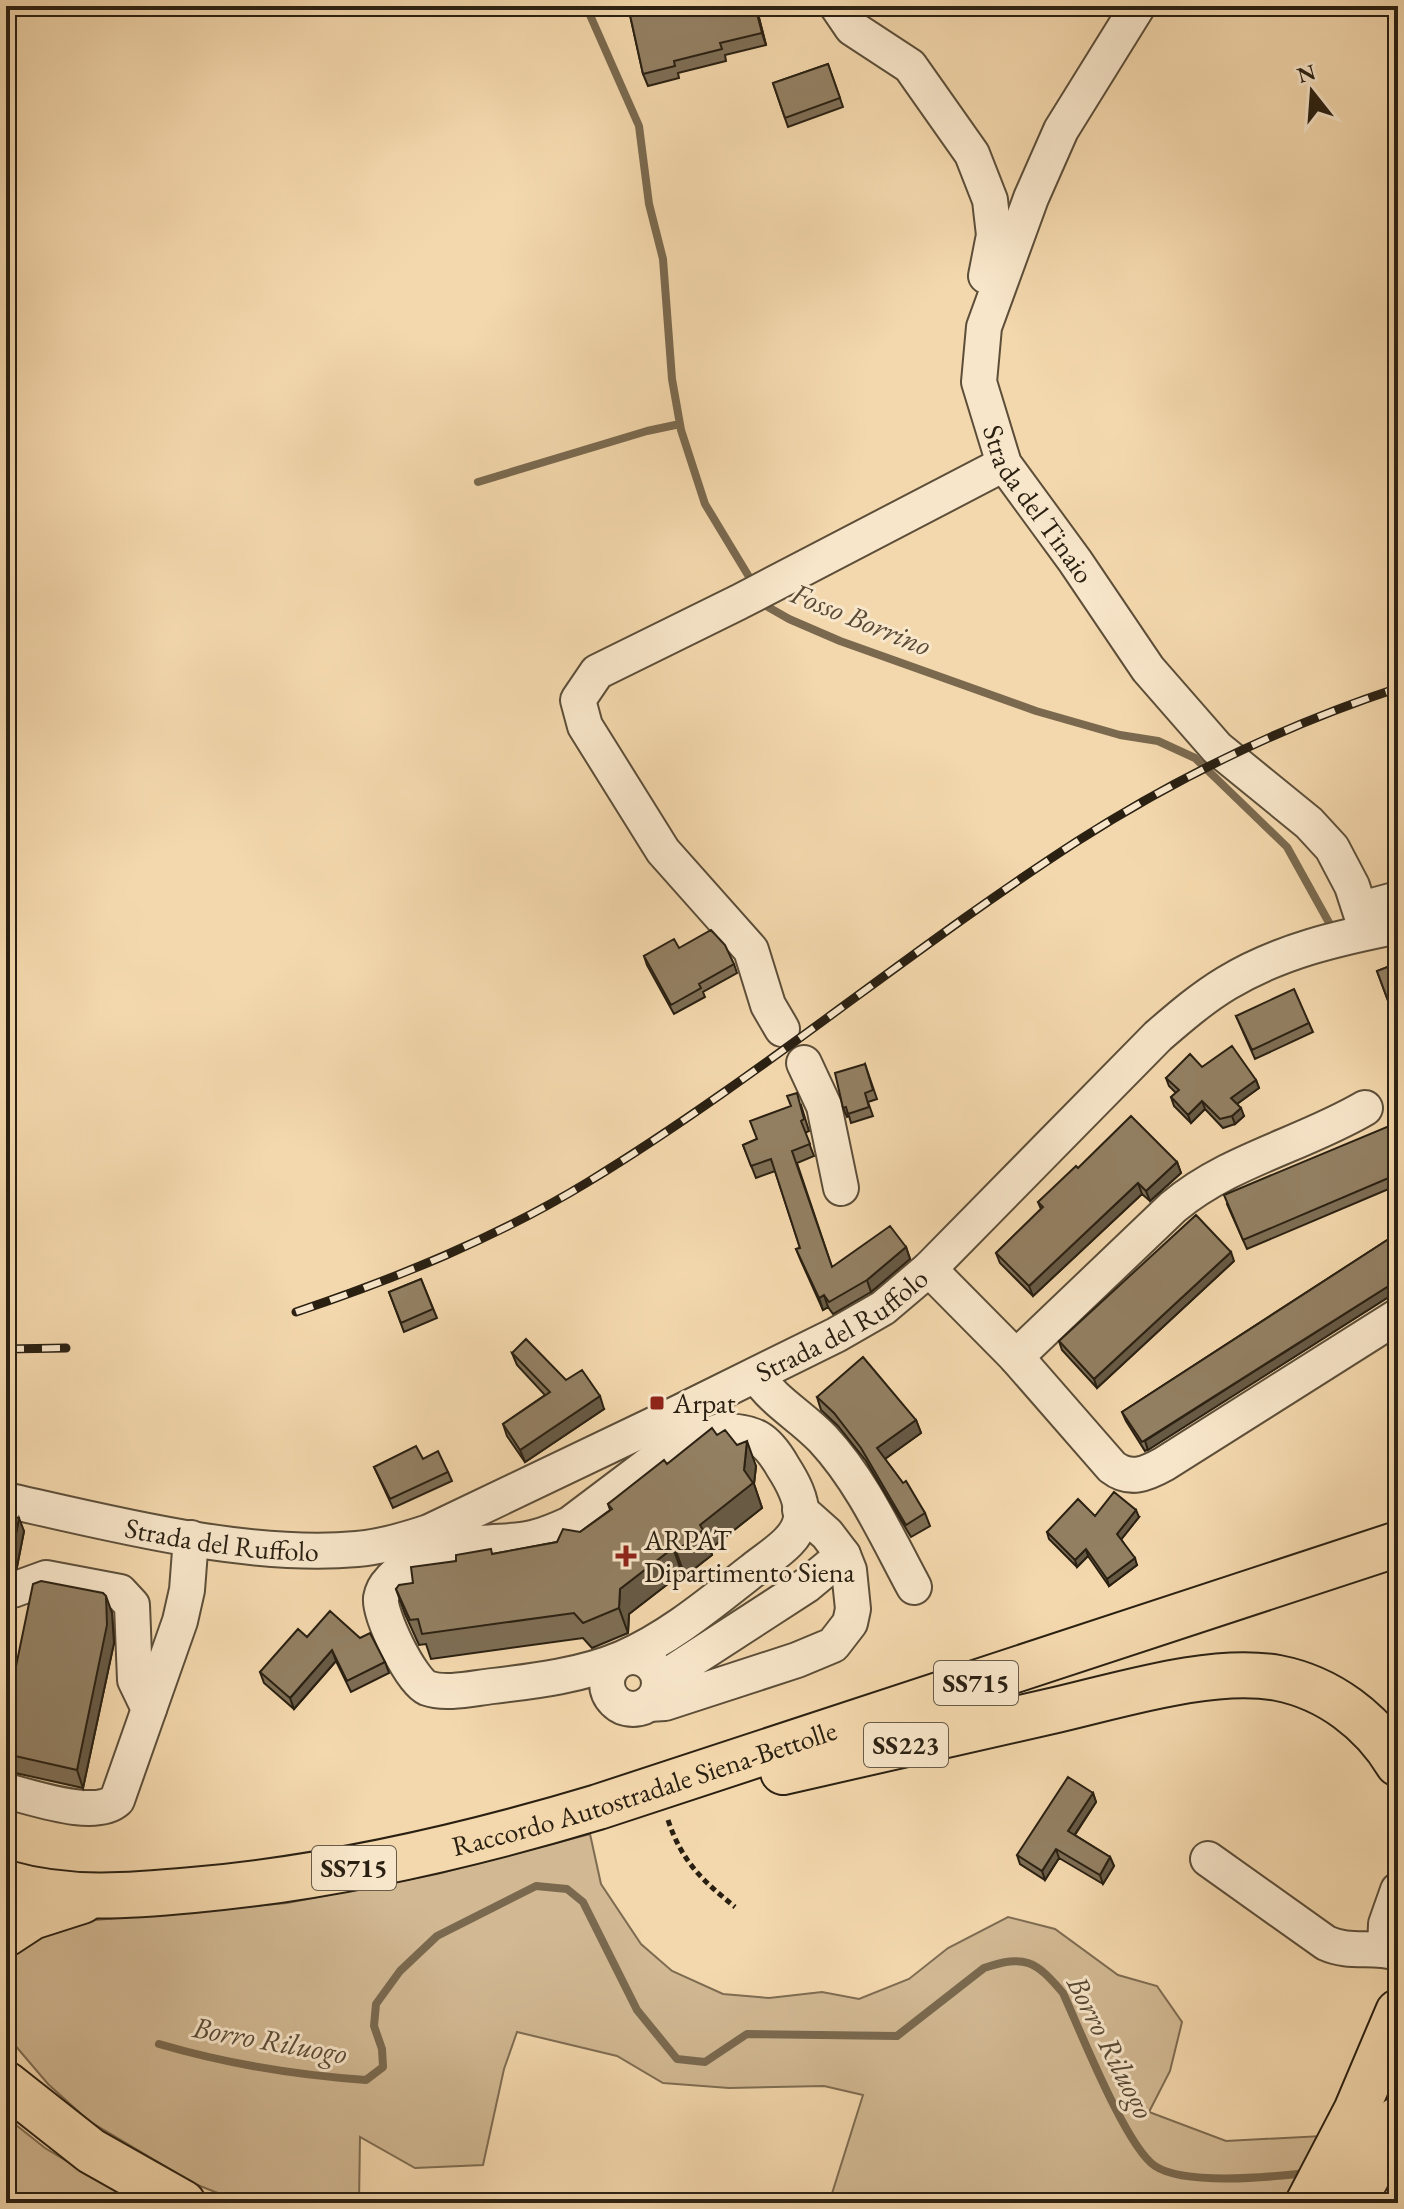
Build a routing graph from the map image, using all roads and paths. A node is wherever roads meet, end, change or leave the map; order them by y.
1 (837, 6) edge
2 (1138, 6) edge
3 (984, 327) junction
4 (1004, 464) junction
5 (1398, 899) edge
6 (1375, 922) edge
7 (782, 1029) dead end
8 (804, 1063) dead end
9 (1365, 1108) dead end
10 (841, 1188) dead end
11 (929, 1269) junction
12 (1398, 1316) edge
13 (1016, 1357) junction
14 (756, 1375) junction
15 (529, 1485) junction
16 (6, 1500) edge
17 (800, 1510) junction
18 (556, 1531) junction
19 (1398, 1533) edge
20 (191, 1538) junction
21 (1398, 1544) edge
22 (843, 1555) junction
23 (1355, 1558) junction
24 (914, 1587) dead end
25 (6, 1589) edge
26 (622, 1658) junction
27 (654, 1693) junction
28 (149, 1709) junction
29 (1398, 1764) edge
30 (6, 1791) edge
31 (665, 1799) junction
32 (598, 1807) junction
33 (1208, 1859) dead end
34 (6, 1883) edge
35 (1398, 1890) edge
36 (104, 1897) junction
37 (735, 1907) dead end
38 (6, 1934) edge
39 (1391, 1951) edge
40 (1398, 2012) edge
41 (14, 2087) edge
42 (1398, 2092) edge
43 (1398, 2119) edge
44 (1398, 2171) edge
45 (183, 2203) edge
46 (1308, 2203) edge
47 (1335, 2203) edge
48 (1353, 2203) edge
49 (1377, 2203) edge

1 - 3 street
2 - 3 street, Strada del Tinaio
3 - 4 street, Strada del Tinaio
4 - 6 street, Strada del Tinaio
4 - 7 street
5 - 6 street, Strada del Ruffolo
6 - 11 street, Strada del Ruffolo
8 - 10 street
9 - 13 street
11 - 13 street
11 - 14 street, Strada del Ruffolo
12 - 13 street
14 - 15 street, Strada del Ruffolo
14 - 24 street
15 - 18 street
15 - 20 street, Strada del Ruffolo
16 - 20 street, Strada del Ruffolo
17 - 18 street
17 - 22 street
17 - 26 street
18 - 26 street
19 - 23 main road
20 - 28 street
21 - 23 main road, Raccordo Autostradale Siena-Bettolle / SS715
22 - 27 street
22 - 27 street
23 - 32 main road, Raccordo Autostradale Siena-Bettolle / SS715
25 - 28 street
26 - 27 street
26 - 27 street
28 - 30 street
29 - 31 main road, SS223
31 - 32 main road, SS223
31 - 37 path
32 - 36 main road, Raccordo Autostradale Siena-Bettolle / SS715
33 - 39 street
34 - 36 main road, Raccordo Autostradale Siena-Bettolle / SS715
35 - 39 street
36 - 38 main road, Raccordo Autostradale Siena-Bettolle / SS715
40 - 46 main road
41 - 45 main road
42 - 47 main road
43 - 48 main road
44 - 49 main road

